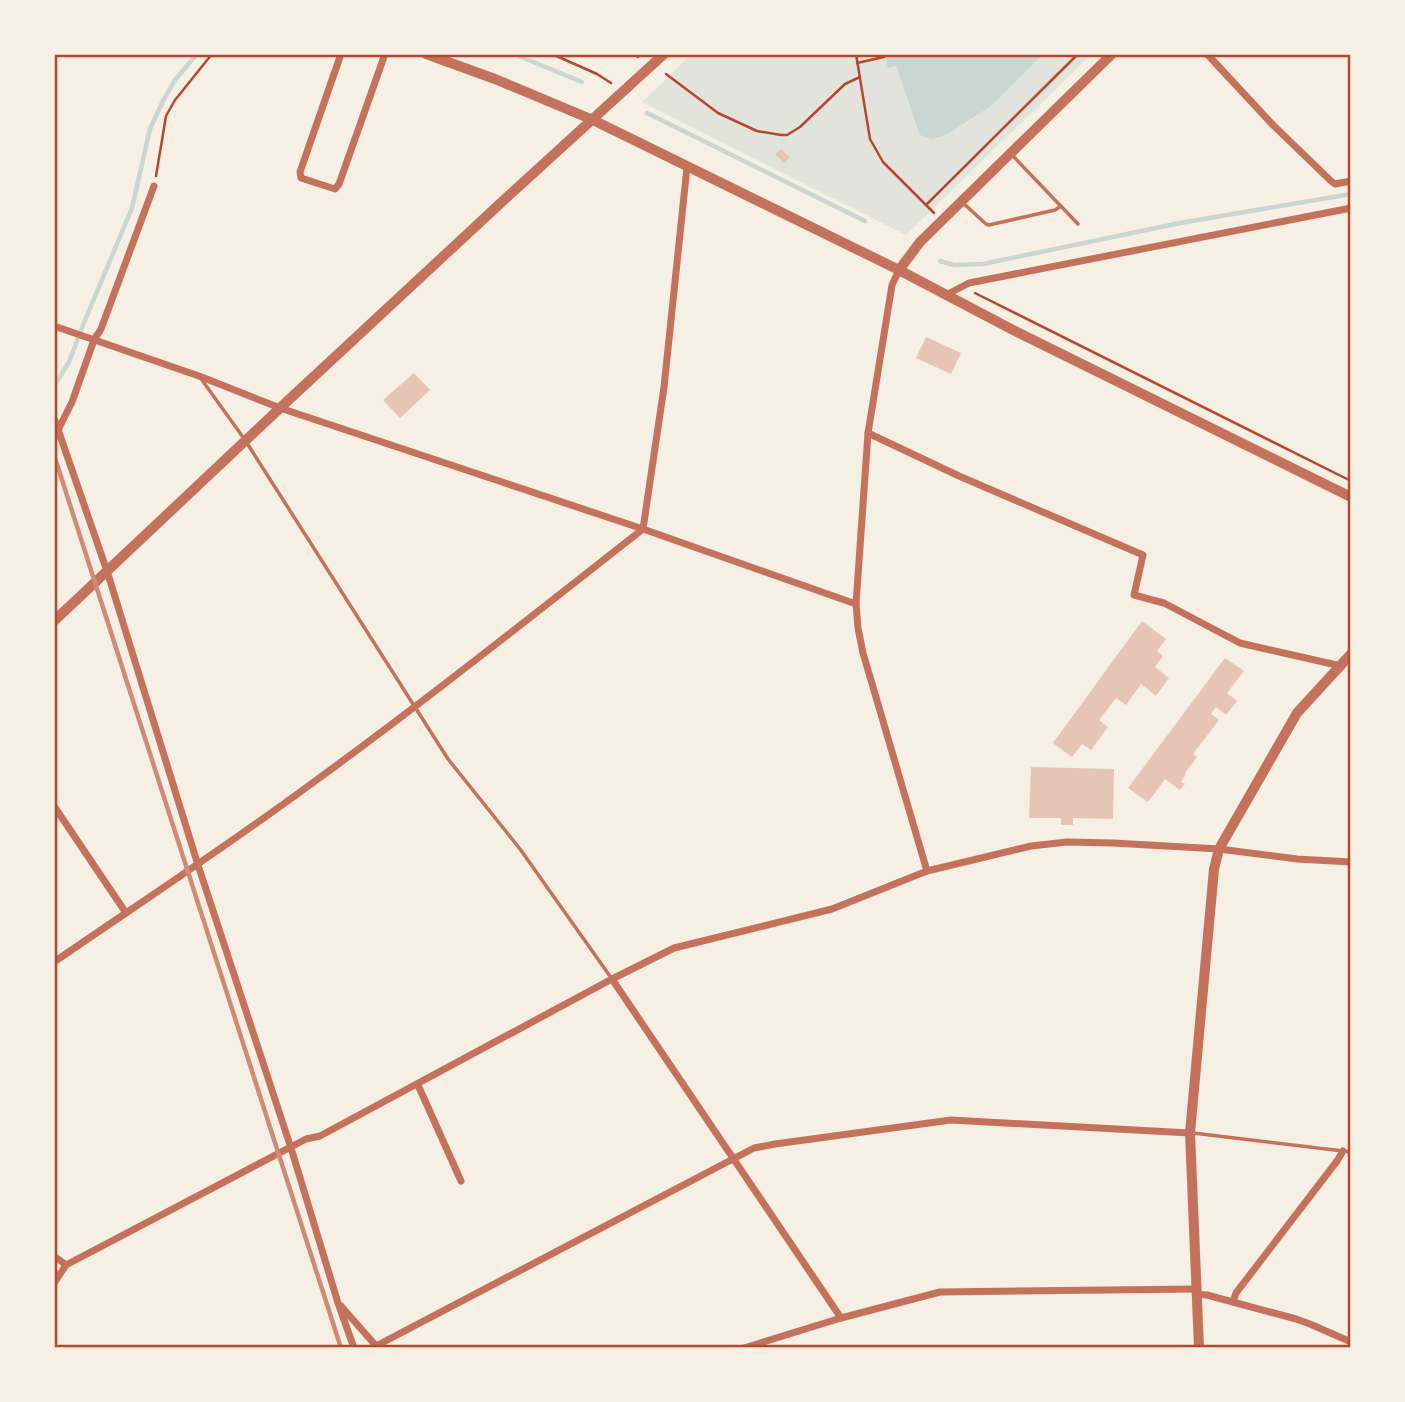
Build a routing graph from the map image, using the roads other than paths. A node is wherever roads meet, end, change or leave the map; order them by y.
1 (341, 54) edge
2 (385, 54) edge
3 (426, 54) edge
4 (664, 54) edge
5 (1112, 54) edge
6 (1207, 54) edge
7 (593, 120) junction
8 (1010, 153) junction
9 (687, 167) junction
10 (1351, 181) edge
11 (154, 186) road end
12 (961, 201) junction
13 (1061, 206) junction
14 (1351, 208) edge
15 (1078, 224) dead end
16 (899, 270) junction
17 (946, 295) junction
18 (54, 326) edge
19 (91, 339) junction
20 (199, 376) junction
21 (280, 408) junction
22 (55, 419) edge
23 (868, 433) junction
24 (56, 435) edge
25 (245, 440) junction
26 (1351, 498) edge
27 (643, 529) junction
28 (107, 571) junction
29 (856, 604) junction
30 (54, 621) edge
31 (1351, 654) edge
32 (1341, 666) junction
33 (415, 707) junction
34 (54, 806) edge
35 (1219, 849) junction
36 (1351, 862) edge
37 (198, 865) junction
38 (927, 871) junction
39 (127, 913) junction
40 (54, 962) edge
41 (612, 979) junction
42 (418, 1085) junction
43 (1191, 1133) junction
44 (291, 1148) junction
45 (1347, 1151) edge
46 (733, 1160) junction
47 (461, 1181) dead end
48 (54, 1256) edge
49 (66, 1265) junction
50 (54, 1283) edge
51 (1196, 1292) junction
52 (1233, 1301) junction
53 (338, 1303) junction
54 (841, 1318) junction
55 (1351, 1342) edge
56 (377, 1347) edge
57 (354, 1348) edge
58 (744, 1348) edge
59 (1199, 1348) edge

1 - 2 street
3 - 7 street
4 - 7 street
5 - 8 street
6 - 10 street
7 - 9 street
7 - 21 street
8 - 12 street
8 - 13 lane
9 - 16 street
9 - 27 street
11 - 19 street
12 - 13 lane
12 - 16 street
13 - 15 lane
14 - 17 street
16 - 17 street
16 - 23 street
17 - 26 street
18 - 19 street
19 - 20 street
19 - 24 street
20 - 21 street
20 - 25 lane
21 - 25 street
21 - 27 street
22 - 24 street
23 - 29 street
23 - 32 street
24 - 28 street
25 - 28 street
25 - 33 lane
27 - 29 street
27 - 33 street
28 - 30 street
28 - 37 street
29 - 38 street
31 - 32 street
32 - 35 street
33 - 37 street
33 - 41 lane
34 - 39 street
35 - 36 street
35 - 38 street
35 - 43 street
37 - 39 street
37 - 44 street
38 - 41 street
39 - 40 street
41 - 42 street
41 - 46 street
42 - 44 street
42 - 47 street
43 - 45 lane
43 - 46 street
43 - 51 street
44 - 49 street
44 - 53 street
45 - 52 street
46 - 54 street
46 - 56 street
48 - 49 street
49 - 50 street
51 - 52 street
51 - 54 street
51 - 59 street
52 - 55 street
53 - 56 street
53 - 57 street
54 - 58 street

